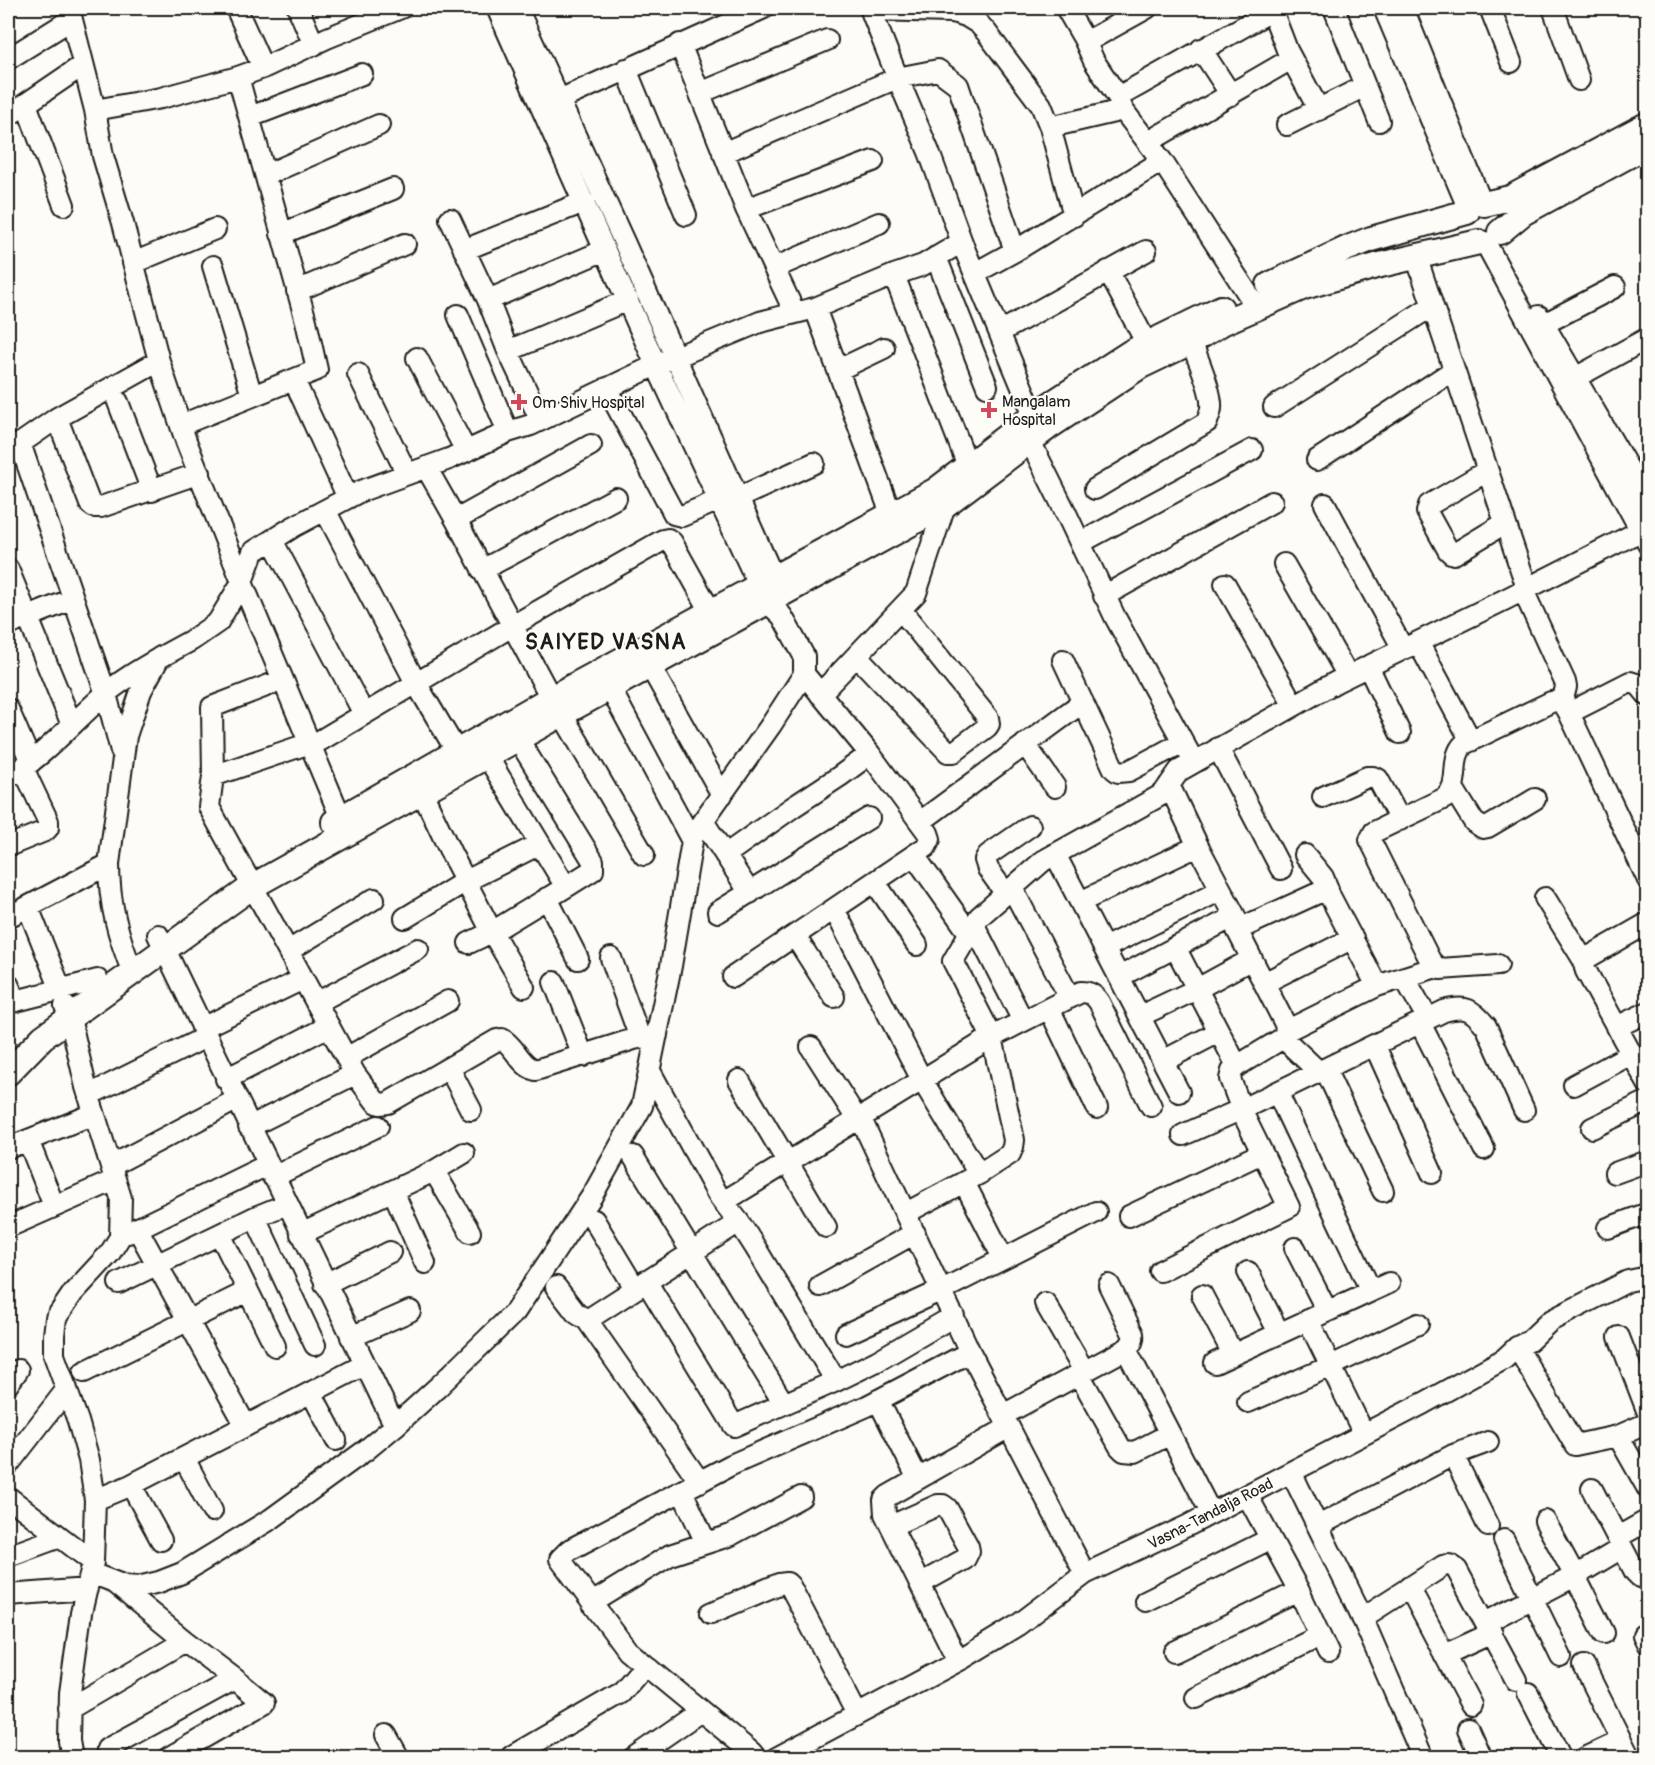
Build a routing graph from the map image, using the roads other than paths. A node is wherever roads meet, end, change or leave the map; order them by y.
1 (236, 8) edge
2 (298, 8) edge
3 (401, 8) edge
4 (497, 8) edge
5 (517, 8) edge
6 (764, 8) edge
7 (871, 8) edge
8 (1066, 8) edge
9 (1147, 8) edge
10 (1334, 8) edge
11 (1384, 8) edge
12 (1403, 8) edge
13 (1490, 8) edge
14 (1553, 8) edge
15 (1272, 9) edge
16 (71, 11) edge
17 (827, 40) dead end
18 (1086, 42) junction
19 (680, 44) junction
20 (314, 45) junction
21 (1201, 49) junction
22 (1288, 52) junction
23 (8, 59) edge
24 (1511, 62) dead end
25 (83, 65) junction
26 (263, 68) junction
27 (626, 69) junction
28 (362, 74) dead end
29 (238, 77) junction
30 (897, 78) junction
31 (1579, 80) dead end
32 (1365, 86) junction
33 (700, 93) junction
34 (1231, 95) junction
35 (559, 100) junction
36 (1121, 103) junction
37 (26, 104) junction
38 (95, 110) junction
39 (1319, 110) junction
40 (8, 116) edge
41 (250, 117) junction
42 (1379, 121) dead end
43 (1647, 124) edge
44 (379, 125) dead end
45 (1287, 125) dead end
46 (1050, 127) junction
47 (1148, 142) junction
48 (1647, 145) edge
49 (723, 153) junction
50 (873, 161) dead end
51 (1162, 161) junction
52 (266, 175) junction
53 (393, 189) dead end
54 (584, 202) junction
55 (64, 205) dead end
56 (1475, 208) junction
57 (746, 209) junction
58 (686, 215) dead end
59 (1074, 216) junction
60 (450, 219) dead end
61 (879, 223) dead end
62 (215, 229) dead end
63 (281, 234) junction
64 (1490, 239) junction
65 (962, 242) junction
66 (405, 244) dead end
67 (464, 250) junction
68 (604, 250) junction
69 (1015, 251) junction
70 (1146, 251) dead end
71 (1416, 256) junction
72 (936, 257) junction
73 (133, 263) junction
74 (213, 266) dead end
75 (774, 268) junction
76 (1108, 271) junction
77 (975, 273) junction
78 (894, 275) junction
79 (1615, 288) dead end
80 (297, 291) junction
81 (488, 300) junction
82 (628, 300) junction
83 (1252, 301) junction
84 (1432, 306) junction
85 (815, 308) junction
86 (795, 313) junction
87 (458, 315) dead end
88 (1544, 324) junction
89 (1000, 332) junction
90 (1647, 338) edge
91 (1191, 342) junction
92 (1147, 344) junction
93 (884, 348) dead end
94 (508, 351) junction
95 (675, 357) junction
96 (417, 358) dead end
97 (159, 361) junction
98 (656, 365) junction
99 (838, 370) junction
100 (1454, 370) junction
101 (358, 374) dead end
102 (1575, 378) junction
103 (294, 380) junction
104 (987, 386) dead end
105 (607, 388) junction
106 (252, 396) junction
107 (118, 402) dead end
108 (1274, 407) dead end
109 (57, 418) junction
110 (540, 419) junction
111 (181, 425) junction
112 (1035, 429) junction
113 (508, 432) junction
114 (591, 445) dead end
115 (14, 448) edge
116 (1252, 450) dead end
117 (466, 451) junction
118 (1317, 460) dead end
119 (814, 463) dead end
120 (968, 466) junction
121 (426, 467) junction
122 (1487, 471) junction
123 (200, 473) junction
124 (406, 474) junction
125 (1095, 489) dead end
126 (152, 490) junction
127 (348, 498) junction
128 (616, 498) dead end
129 (729, 499) junction
130 (1272, 502) dead end
131 (1647, 502) edge
132 (1324, 504) dead end
133 (945, 505) junction
134 (325, 510) junction
135 (891, 514) junction
136 (456, 520) junction
137 (1505, 523) junction
138 (1645, 534) edge
139 (272, 540) junction
140 (1080, 543) junction
141 (1284, 564) dead end
142 (8, 569) edge
143 (482, 570) junction
144 (242, 582) junction
145 (1225, 584) dead end
146 (1525, 589) junction
147 (773, 595) junction
148 (1104, 596) junction
149 (73, 600) junction
150 (901, 610) junction
151 (711, 612) junction
152 (28, 618) junction
153 (8, 625) edge
154 (512, 626) junction
155 (1411, 645) junction
156 (857, 656) junction
157 (159, 658) junction
158 (1063, 660) dead end
159 (650, 666) junction
160 (1368, 666) junction
161 (804, 674) junction
162 (1348, 676) junction
163 (282, 680) junction
164 (416, 683) junction
165 (610, 688) junction
166 (106, 694) junction
167 (820, 694) junction
168 (1647, 696) edge
169 (1083, 702) junction
170 (556, 706) junction
171 (1294, 706) junction
172 (1566, 708) junction
173 (8, 709) edge
174 (364, 714) junction
175 (72, 725) junction
176 (1400, 733) dead end
177 (518, 739) junction
178 (1471, 741) junction
179 (1183, 742) junction
180 (310, 744) junction
181 (1025, 744) junction
182 (1218, 748) junction
183 (457, 752) junction
184 (870, 754) junction
185 (487, 756) junction
186 (123, 757) junction
187 (1194, 762) junction
188 (21, 769) edge
189 (213, 776) junction
190 (1169, 785) junction
191 (1055, 787) dead end
192 (1453, 788) junction
193 (422, 792) junction
194 (722, 795) junction
195 (1323, 797) dead end
196 (1535, 799) dead end
197 (869, 818) dead end
198 (1400, 820) junction
199 (703, 821) junction
200 (920, 822) junction
201 (343, 826) junction
202 (1030, 826) dead end
203 (692, 841) junction
204 (540, 844) junction
205 (8, 846) edge
206 (1198, 846) junction
207 (1055, 854) junction
208 (644, 855) dead end
209 (725, 855) junction
210 (914, 855) junction
211 (1305, 855) dead end
212 (109, 864) junction
213 (1281, 869) dead end
214 (250, 879) junction
215 (1647, 880) edge
216 (466, 881) junction
217 (874, 882) junction
218 (566, 887) junction
219 (1221, 890) junction
220 (1009, 891) junction
221 (750, 893) junction
222 (1326, 893) junction
223 (548, 898) junction
224 (1545, 898) dead end
225 (374, 900) dead end
226 (1080, 902) junction
227 (28, 907) junction
228 (834, 909) junction
229 (718, 912) dead end
230 (8, 917) edge
231 (405, 918) dead end
232 (1236, 923) junction
233 (1647, 923) edge
234 (972, 929) junction
235 (492, 932) junction
236 (795, 936) junction
237 (1353, 938) junction
238 (161, 942) junction
239 (469, 943) dead end
240 (917, 945) dead end
241 (1175, 947) junction
242 (1104, 948) junction
243 (418, 949) dead end
244 (288, 951) junction
245 (611, 958) dead end
246 (1252, 959) junction
247 (579, 960) dead end
248 (1584, 961) junction
249 (1498, 964) dead end
250 (130, 965) junction
251 (1436, 967) junction
252 (733, 977) dead end
253 (1119, 977) junction
254 (1404, 977) junction
255 (303, 979) junction
256 (554, 982) dead end
257 (1264, 982) junction
258 (1377, 986) junction
259 (524, 987) dead end
260 (1197, 989) junction
261 (10, 996) edge
262 (834, 998) dead end
263 (1070, 998) junction
264 (448, 1001) dead end
265 (316, 1003) junction
266 (65, 1005) junction
267 (1049, 1008) junction
268 (1647, 1012) edge
269 (1140, 1016) junction
270 (1023, 1021) junction
271 (1424, 1021) junction
272 (329, 1026) junction
273 (1616, 1027) junction
274 (1219, 1032) junction
275 (204, 1033) junction
276 (1284, 1035) junction
277 (649, 1037) junction
278 (992, 1037) junction
279 (1375, 1046) junction
280 (811, 1047) dead end
281 (8, 1054) edge
282 (1631, 1054) junction
283 (583, 1056) junction
284 (1163, 1061) junction
285 (351, 1066) junction
286 (1237, 1066) junction
287 (449, 1068) junction
288 (1322, 1070) junction
289 (650, 1071) junction
290 (8, 1073) edge
291 (1646, 1078) edge
292 (226, 1079) junction
293 (739, 1080) dead end
294 (922, 1080) junction
295 (1574, 1085) dead end
296 (1179, 1092) dead end
297 (1277, 1092) junction
298 (89, 1095) junction
299 (236, 1100) junction
300 (1647, 1101) edge
301 (1151, 1106) dead end
302 (1096, 1108) dead end
303 (1242, 1109) junction
304 (471, 1110) dead end
305 (1524, 1110) dead end
306 (94, 1114) junction
307 (859, 1118) junction
308 (378, 1126) dead end
309 (249, 1127) junction
310 (1592, 1128) dead end
311 (1183, 1135) dead end
312 (28, 1140) junction
313 (8, 1148) edge
314 (1484, 1149) dead end
315 (464, 1153) dead end
316 (1262, 1153) junction
317 (633, 1156) dead end
318 (788, 1161) junction
319 (1647, 1161) edge
320 (270, 1171) junction
321 (434, 1171) junction
322 (113, 1173) junction
323 (1432, 1173) dead end
324 (1615, 1173) dead end
325 (972, 1178) junction
326 (393, 1191) junction
327 (1383, 1191) dead end
328 (723, 1202) junction
329 (287, 1204) junction
330 (54, 1206) junction
331 (1096, 1212) dead end
332 (906, 1213) junction
333 (1647, 1213) edge
334 (1129, 1216) dead end
335 (255, 1217) junction
336 (594, 1220) dead end
337 (740, 1222) junction
338 (8, 1227) edge
339 (826, 1227) dead end
340 (1608, 1228) dead end
341 (128, 1232) junction
342 (470, 1232) dead end
343 (915, 1233) junction
344 (220, 1234) junction
345 (301, 1234) junction
346 (1295, 1248) dead end
347 (390, 1252) dead end
348 (693, 1253) junction
349 (1003, 1258) junction
350 (425, 1263) dead end
351 (157, 1264) junction
352 (1160, 1271) dead end
353 (1248, 1272) dead end
354 (1647, 1277) edge
355 (119, 1283) dead end
356 (1389, 1283) dead end
357 (325, 1284) junction
358 (641, 1284) junction
359 (1109, 1285) dead end
360 (820, 1286) dead end
361 (556, 1287) dead end
362 (942, 1290) junction
363 (248, 1291) junction
364 (1371, 1291) junction
365 (1202, 1295) dead end
366 (1045, 1303) dead end
367 (410, 1311) dead end
368 (1327, 1311) junction
369 (954, 1316) junction
370 (189, 1320) junction
371 (587, 1320) junction
372 (1308, 1320) junction
373 (1418, 1324) dead end
374 (1279, 1333) junction
375 (846, 1334) dead end
376 (1620, 1337) dead end
377 (351, 1338) junction
378 (315, 1345) dead end
379 (274, 1346) dead end
380 (1517, 1347) junction
381 (1125, 1349) junction
382 (970, 1352) junction
383 (364, 1365) junction
384 (1331, 1366) junction
385 (84, 1372) dead end
386 (1082, 1373) junction
387 (836, 1381) junction
388 (67, 1389) junction
389 (311, 1392) junction
390 (878, 1400) junction
391 (1248, 1402) dead end
392 (784, 1404) junction
393 (1647, 1413) edge
394 (1006, 1421) junction
395 (1647, 1423) edge
396 (246, 1426) junction
397 (395, 1426) junction
398 (1170, 1434) junction
399 (1364, 1434) junction
400 (1618, 1436) junction
401 (336, 1440) dead end
402 (1488, 1442) dead end
403 (1453, 1455) junction
404 (184, 1458) junction
405 (8, 1465) edge
406 (1291, 1472) junction
407 (918, 1479) junction
408 (700, 1482) junction
409 (131, 1485) junction
410 (1592, 1489) dead end
411 (1647, 1489) edge
412 (682, 1491) junction
413 (1247, 1495) junction
414 (8, 1497) edge
415 (801, 1497) dead end
416 (95, 1500) junction
417 (212, 1511) dead end
418 (1211, 1513) junction
419 (1647, 1520) edge
420 (1545, 1521) dead end
421 (891, 1526) junction
422 (1318, 1526) junction
423 (1488, 1526) dead end
424 (60, 1537) junction
425 (1270, 1539) junction
426 (161, 1540) dead end
427 (1504, 1540) dead end
428 (705, 1543) junction
429 (1620, 1543) junction
430 (8, 1556) edge
431 (90, 1574) junction
432 (1085, 1574) junction
433 (1575, 1576) junction
434 (1647, 1577) edge
435 (113, 1582) junction
436 (920, 1584) junction
437 (1409, 1587) junction
438 (1299, 1592) junction
439 (8, 1595) edge
440 (1532, 1599) junction
441 (1145, 1601) dead end
442 (592, 1603) junction
443 (711, 1613) dead end
444 (1362, 1618) junction
445 (1489, 1628) junction
446 (1604, 1633) dead end
447 (185, 1641) junction
448 (1173, 1652) dead end
449 (1444, 1654) junction
450 (1561, 1657) dead end
451 (958, 1661) junction
452 (645, 1665) junction
453 (1584, 1666) dead end
454 (235, 1679) junction
455 (1196, 1698) dead end
456 (1471, 1705) dead end
457 (69, 1709) junction
458 (701, 1711) junction
459 (857, 1714) junction
460 (1468, 1728) dead end
461 (387, 1735) dead end
462 (107, 1749) dead end
463 (1625, 1749) edge
464 (1647, 1754) edge
465 (512, 1756) dead end
466 (782, 1756) edge
467 (72, 1758) edge
468 (168, 1758) edge
469 (399, 1758) edge
470 (633, 1758) edge
471 (756, 1758) edge
472 (1424, 1758) edge
473 (1481, 1758) edge
474 (1560, 1758) edge
475 (1585, 1758) edge
476 (1640, 1758) edge

1 - 26 street
2 - 20 street
3 - 20 street
4 - 54 street
5 - 35 street
6 - 19 street
7 - 30 street
7 - 46 street
8 - 18 street
9 - 18 street
10 - 32 street
11 - 56 street
12 - 56 street
13 - 24 street
14 - 31 street
15 - 21 street
15 - 22 street
16 - 23 street
16 - 25 street
17 - 33 street
18 - 36 street
19 - 27 street
19 - 33 street
20 - 26 street
21 - 34 street
21 - 36 street
22 - 34 street
22 - 39 street
25 - 37 street
25 - 38 street
26 - 29 street
27 - 35 street
27 - 58 street
28 - 41 street
29 - 38 street
29 - 41 street
30 - 49 street
30 - 65 street
30 - 69 street
32 - 39 street
32 - 42 street
33 - 49 street
34 - 47 street
35 - 95 street
36 - 46 street
36 - 47 street
37 - 40 street
37 - 55 street
38 - 73 street
39 - 45 street
41 - 52 street
43 - 56 main road
44 - 52 street
46 - 59 street
47 - 51 street
48 - 64 main road
49 - 57 street
50 - 57 street
51 - 59 street
51 - 83 street
52 - 63 street
53 - 63 street
54 - 67 street
54 - 68 street
56 - 64 main road
56 - 64 main road
56 - 83 main road
57 - 75 street
59 - 69 street
60 - 67 street
61 - 75 street
62 - 73 street
63 - 80 street
64 - 71 main road
64 - 88 street
64 - 138 street
65 - 72 street
65 - 77 street
66 - 80 street
67 - 81 street
68 - 81 street
68 - 82 street
69 - 77 street
70 - 76 street
71 - 83 main road
71 - 84 street
72 - 78 street
72 - 104 street
73 - 97 street
74 - 106 street
75 - 86 street
76 - 89 street
76 - 92 street
77 - 89 street
78 - 85 street
78 - 120 street
79 - 88 street
80 - 103 street
81 - 94 street
82 - 94 street
82 - 98 street
83 - 91 main road
83 - 92 main road
84 - 100 street
84 - 108 street
85 - 86 street
85 - 99 street
86 - 95 street
87 - 113 street
88 - 102 street
89 - 112 street
90 - 102 street
91 - 112 main road
91 - 125 street
92 - 112 main road
93 - 99 street
94 - 110 street
95 - 98 street
95 - 129 street
96 - 117 street
97 - 109 street
97 - 111 street
98 - 105 street
98 - 129 street
99 - 135 street
100 - 118 street
100 - 122 street
101 - 124 street
102 - 131 street
103 - 106 street
103 - 127 street
105 - 110 street
105 - 129 street
106 - 111 street
107 - 126 street
109 - 115 street
109 - 126 street
110 - 113 street
111 - 123 street
112 - 120 main road
112 - 133 main road
112 - 140 street
113 - 117 street
114 - 136 street
115 - 149 street
116 - 140 street
117 - 121 street
119 - 129 street
120 - 135 main road
121 - 124 street
121 - 136 street
122 - 137 street
122 - 137 street
123 - 126 street
123 - 144 street
124 - 127 street
127 - 134 street
128 - 143 street
129 - 147 street
130 - 148 street
132 - 155 street
133 - 147 main road
133 - 150 street
134 - 139 street
134 - 164 street
135 - 147 main road
136 - 143 street
137 - 146 street
138 - 146 street
139 - 144 street
139 - 174 street
140 - 148 street
141 - 162 street
142 - 152 street
143 - 154 street
144 - 157 street
144 - 163 street
145 - 171 street
146 - 155 street
146 - 172 street
147 - 151 main road
147 - 159 main road
147 - 161 street
148 - 179 street
149 - 152 street
149 - 166 street
150 - 156 street
150 - 156 street
151 - 154 street
151 - 170 main road
152 - 153 street
152 - 175 street
154 - 164 street
154 - 170 street
155 - 160 street
155 - 178 street
156 - 167 street
157 - 166 street
157 - 186 street
158 - 169 street
159 - 165 main road
159 - 194 street
160 - 162 street
160 - 176 street
161 - 167 street
161 - 194 street
162 - 171 street
163 - 180 street
163 - 189 street
164 - 174 street
164 - 183 street
165 - 170 main road
165 - 203 street
166 - 175 street
166 - 186 street
167 - 184 street
168 - 172 street
169 - 179 street
169 - 181 street
170 - 177 main road
170 - 183 main road
170 - 208 street
171 - 182 street
172 - 178 street
172 - 215 street
173 - 188 street
174 - 180 street
175 - 188 street
177 - 185 main road
177 - 218 street
178 - 192 street
179 - 187 street
180 - 189 street
180 - 201 street
181 - 191 street
181 - 200 street
182 - 187 street
182 - 213 street
183 - 201 main road
184 - 200 street
184 - 209 street
185 - 193 main road
185 - 204 street
186 - 212 street
187 - 190 street
188 - 205 street
189 - 214 street
190 - 206 street
190 - 207 street
192 - 196 street
192 - 198 street
193 - 201 main road
193 - 216 street
194 - 199 street
195 - 198 street
197 - 221 street
198 - 251 street
199 - 203 street
199 - 209 street
200 - 210 street
201 - 214 main road
202 - 220 street
203 - 277 street
204 - 216 street
204 - 218 street
206 - 219 street
206 - 226 street
207 - 220 street
207 - 226 street
209 - 221 street
210 - 217 street
210 - 234 street
211 - 222 street
212 - 227 street
212 - 250 street
214 - 238 main road
214 - 244 street
216 - 231 street
216 - 235 street
217 - 228 street
217 - 240 street
218 - 223 street
219 - 232 street
219 - 242 street
220 - 234 street
220 - 263 street
221 - 229 street
222 - 232 street
222 - 237 street
223 - 235 street
223 - 247 street
224 - 248 street
225 - 244 street
226 - 242 street
227 - 230 street
227 - 266 street
228 - 236 street
228 - 294 street
232 - 241 street
232 - 246 street
233 - 248 street
234 - 270 street
234 - 278 street
235 - 239 street
235 - 259 street
236 - 252 street
236 - 262 street
237 - 257 street
237 - 258 street
238 - 250 main road
238 - 275 street
241 - 253 street
241 - 260 street
242 - 253 street
243 - 265 street
244 - 255 street
245 - 277 street
246 - 257 street
246 - 260 street
248 - 273 street
249 - 251 street
250 - 266 main road
250 - 266 main road
251 - 254 street
253 - 269 street
254 - 258 street
254 - 271 street
255 - 265 street
255 - 275 street
256 - 283 street
257 - 276 street
258 - 276 street
260 - 269 street
260 - 274 street
261 - 266 street
263 - 267 street
263 - 301 street
264 - 285 street
265 - 272 street
266 - 281 main road
266 - 290 main road
266 - 298 street
267 - 270 street
267 - 302 street
268 - 273 street
269 - 284 street
270 - 278 street
271 - 279 street
271 - 305 street
271 - 314 street
272 - 285 street
272 - 292 street
273 - 282 street
274 - 284 street
274 - 286 street
275 - 292 street
275 - 298 street
276 - 286 street
276 - 288 street
277 - 283 street
277 - 289 street
278 - 294 street
278 - 325 street
279 - 288 street
279 - 323 street
280 - 307 street
282 - 291 street
282 - 295 street
283 - 287 street
284 - 296 street
285 - 287 street
285 - 309 street
286 - 303 street
287 - 304 street
288 - 297 street
288 - 327 street
289 - 328 street
289 - 397 street
292 - 299 street
293 - 318 street
294 - 307 street
294 - 325 street
297 - 303 street
297 - 364 street
298 - 306 street
299 - 309 street
299 - 322 street
300 - 310 street
303 - 311 street
303 - 316 street
306 - 312 street
306 - 322 street
307 - 318 street
307 - 332 street
308 - 320 street
309 - 320 street
312 - 313 street
312 - 330 street
315 - 321 street
316 - 334 street
316 - 352 street
317 - 348 street
318 - 328 street
318 - 339 street
319 - 324 street
320 - 329 street
320 - 341 street
321 - 326 street
321 - 342 street
322 - 330 street
322 - 341 street
325 - 332 street
325 - 349 street
326 - 345 street
326 - 350 street
328 - 337 street
329 - 335 street
329 - 345 street
330 - 338 street
331 - 349 street
332 - 343 street
333 - 340 street
335 - 344 street
335 - 378 street
336 - 358 street
337 - 348 street
337 - 387 street
341 - 351 street
341 - 388 street
343 - 360 street
343 - 362 street
344 - 351 street
344 - 363 street
345 - 357 street
346 - 368 street
347 - 357 street
348 - 358 street
348 - 392 street
349 - 362 street
351 - 355 street
351 - 370 street
353 - 374 street
354 - 380 street, Vasna-Tandalja Road
356 - 364 street
357 - 377 street
358 - 371 street
358 - 392 street
359 - 381 street
361 - 371 street
362 - 369 street
362 - 375 street
363 - 370 street
363 - 379 street
364 - 368 street
365 - 374 street
366 - 386 street
367 - 377 street
368 - 372 street
369 - 382 street
369 - 387 street
370 - 385 street
370 - 396 street
371 - 408 street
372 - 374 street
372 - 384 street
373 - 384 street
376 - 393 street
377 - 383 street
380 - 399 street, Vasna-Tandalja Road
380 - 400 street
381 - 386 street
381 - 398 street
382 - 390 street
382 - 394 street
383 - 389 street
383 - 397 street
384 - 391 street
384 - 399 street
386 - 394 street
386 - 398 street
387 - 392 street
388 - 405 street
388 - 416 street
389 - 396 street
389 - 401 street
390 - 407 street
390 - 408 street
394 - 407 street
394 - 432 street
395 - 400 street
396 - 404 street
397 - 435 street
398 - 418 street
399 - 406 street, Vasna-Tandalja Road
400 - 411 street
402 - 403 street
403 - 422 street
403 - 423 street
404 - 409 street
404 - 417 street
406 - 413 street, Vasna-Tandalja Road
406 - 422 street
407 - 421 street
408 - 412 street
409 - 416 street
409 - 426 street
410 - 429 street
412 - 428 street
412 - 442 street
413 - 418 street, Vasna-Tandalja Road
413 - 425 street
414 - 424 street
415 - 428 street
416 - 431 street
418 - 432 street, Vasna-Tandalja Road
419 - 429 street
420 - 433 street
421 - 436 street
421 - 436 street
422 - 444 street
424 - 430 street
424 - 431 street
425 - 438 street
425 - 441 street
427 - 440 street
428 - 442 street
429 - 433 street
429 - 434 street
431 - 435 street
431 - 439 street
431 - 457 street
432 - 451 street, Vasna-Tandalja Road
433 - 440 street
433 - 446 street
435 - 447 street
436 - 451 street
437 - 444 street
437 - 445 street
437 - 449 street
438 - 448 street
438 - 455 street
440 - 445 street
440 - 450 street
442 - 452 street
443 - 459 street
444 - 472 street
445 - 449 street
445 - 474 street
447 - 454 street
447 - 457 street
449 - 456 street
451 - 459 street, Vasna-Tandalja Road
452 - 458 street
452 - 465 street
453 - 463 street
454 - 462 street
454 - 468 street
457 - 467 street
458 - 470 street
458 - 471 street
459 - 466 street, Vasna-Tandalja Road
460 - 473 street
461 - 469 street
463 - 475 street
464 - 476 street

